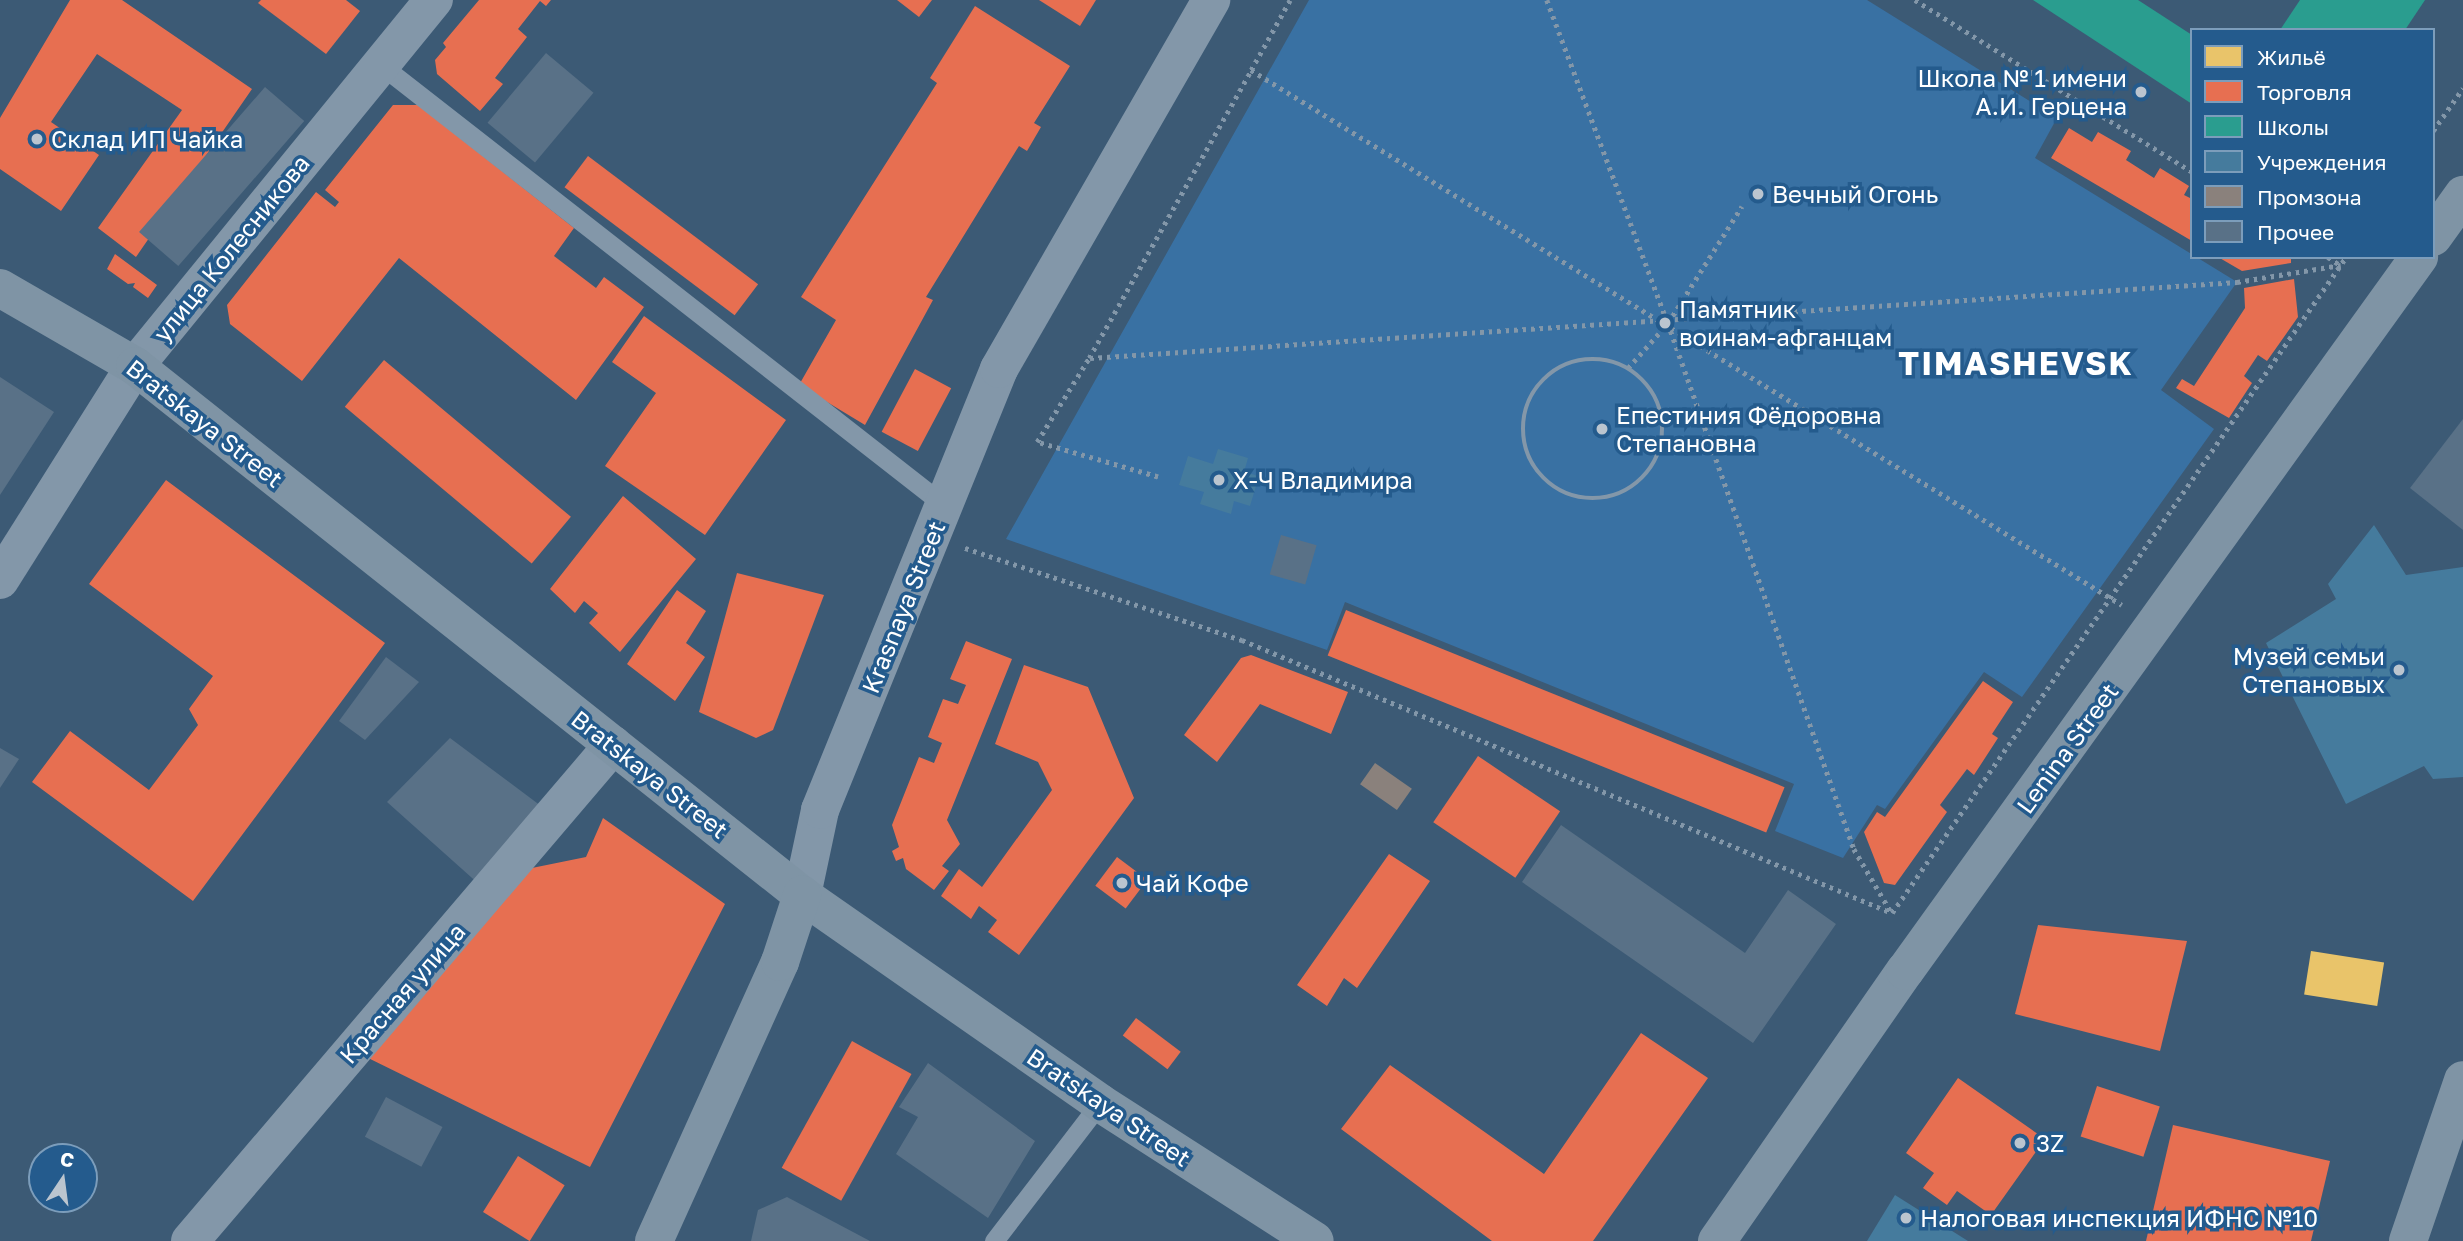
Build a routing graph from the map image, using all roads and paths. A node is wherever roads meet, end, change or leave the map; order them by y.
1 (434, 0) edge
2 (1211, 0) edge
3 (1290, 0) edge
4 (1546, 0) edge
5 (1915, 0) edge
6 (381, 65) junction
7 (1251, 70) junction
8 (2463, 88) edge
9 (2435, 128) edge
10 (2190, 171) edge
11 (2463, 195) edge
12 (1742, 206) dead end
13 (2435, 234) edge
14 (2331, 259) edge
15 (2345, 259) edge
16 (2418, 259) edge
17 (2341, 265) junction
18 (0, 288) edge
19 (1668, 323) junction
20 (1090, 358) junction
21 (135, 366) junction
22 (1628, 368) junction
23 (1158, 477) dead end
24 (938, 521) junction
25 (0, 580) edge
26 (2111, 599) junction
27 (613, 745) junction
28 (802, 895) junction
29 (1892, 914) junction
30 (1905, 971) junction
31 (2463, 1080) edge
32 (1100, 1103) junction
33 (190, 1241) edge
34 (654, 1241) edge
35 (994, 1241) edge
36 (1315, 1241) edge
37 (1717, 1241) edge
38 (2408, 1241) edge

1 - 6 street, улица Колесникова
2 - 24 street, Krasnaya Street
3 - 7 path
4 - 19 path
5 - 10 path
6 - 21 street, улица Колесникова
6 - 24 lane
7 - 19 path
7 - 20 path
8 - 9 path
11 - 13 main road
12 - 19 path
14 - 17 path
15 - 17 path
16 - 30 main road, Lenina Street
17 - 19 path
17 - 26 path
18 - 21 main road, Bratskaya Street
19 - 20 path
19 - 22 path
19 - 26 path
19 - 29 path
20 - 23 path
21 - 25 street, улица Колесникова
21 - 27 main road, Bratskaya Street
22 - 22 path
24 - 28 street, Krasnaya Street
24 - 29 path
26 - 29 path
27 - 28 main road, Bratskaya Street
27 - 33 street, Красная улица
28 - 32 main road, Bratskaya Street
28 - 34 main road, Krasnaya Street
29 - 30 path
30 - 37 main road, Lenina Street
31 - 38 main road
32 - 35 lane
32 - 36 main road, Bratskaya Street

